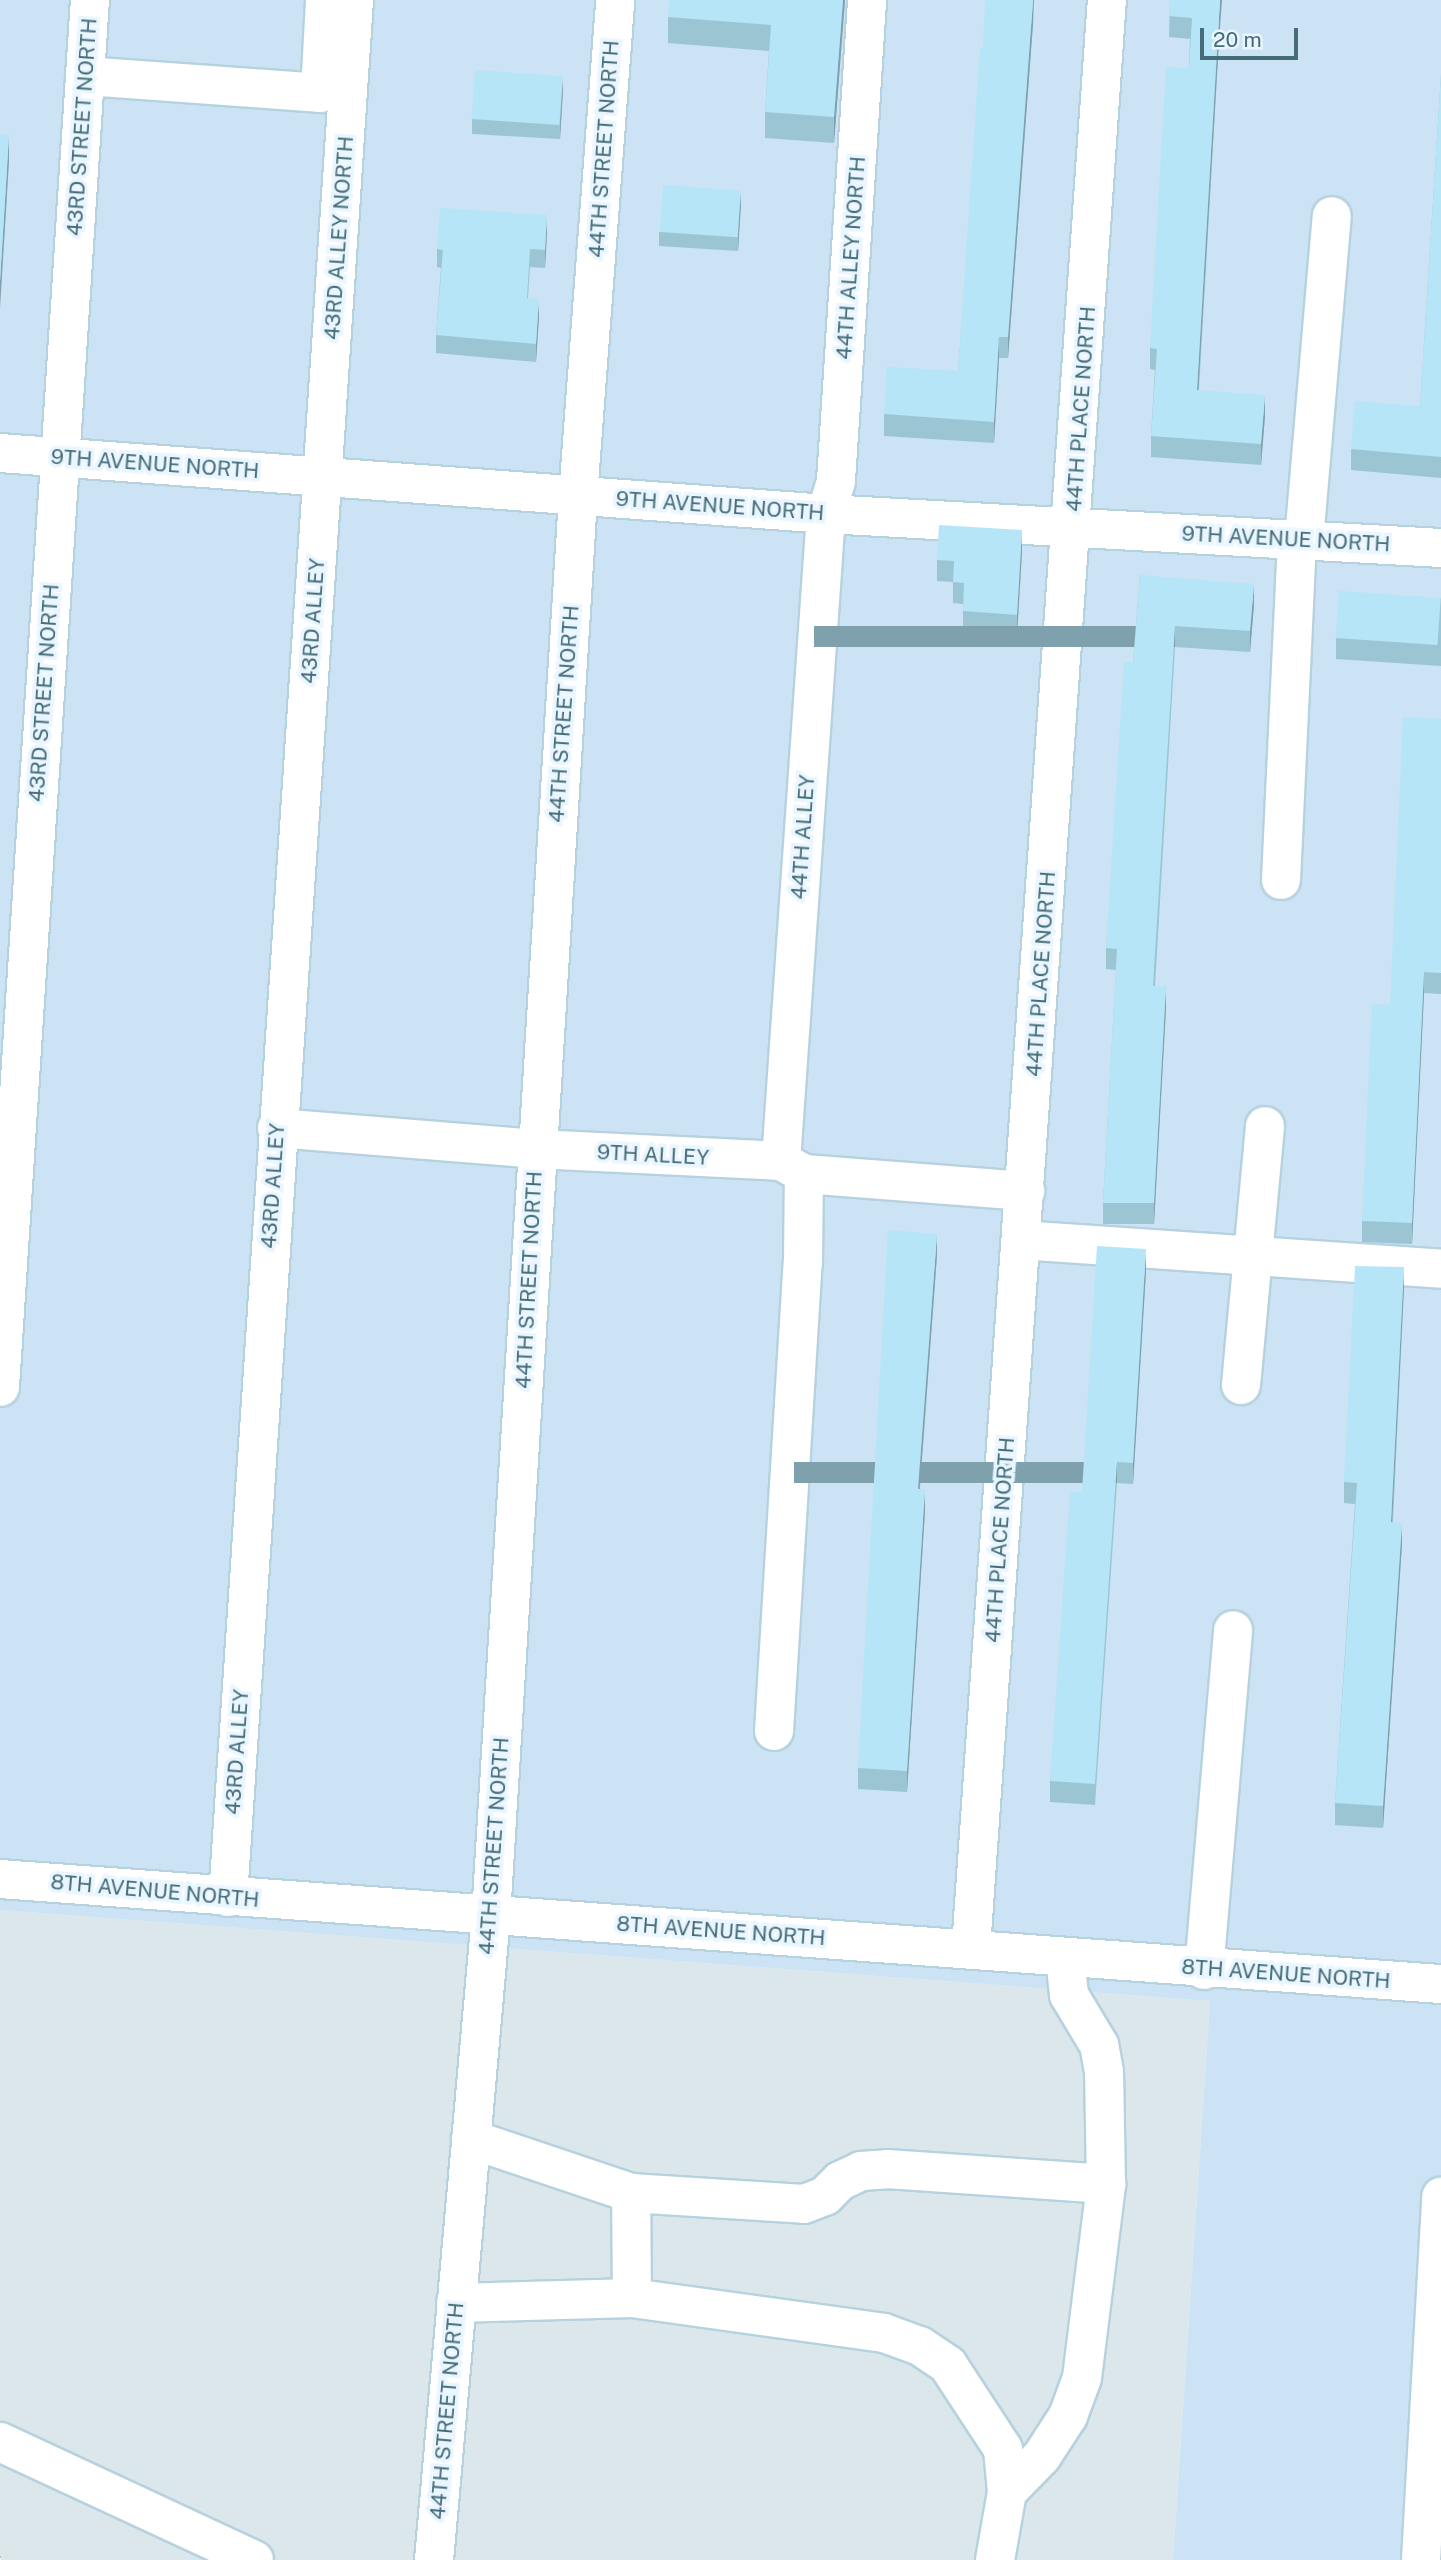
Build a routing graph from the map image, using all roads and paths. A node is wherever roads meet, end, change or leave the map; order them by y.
1 (90, 0) edge
2 (341, 0) edge
3 (615, 0) edge
4 (867, 0) edge
5 (1107, 0) edge
6 (85, 76) junction
7 (1332, 216) dead end
8 (0, 453) edge
9 (59, 459) junction
10 (324, 475) junction
11 (578, 496) junction
12 (825, 514) junction
13 (1073, 528) junction
14 (1301, 540) junction
15 (1441, 548) edge
16 (1281, 880) dead end
17 (1265, 1126) dead end
18 (277, 1128) junction
19 (536, 1149) junction
20 (793, 1167) junction
21 (1025, 1191) junction
22 (1021, 1240) junction
23 (1253, 1256) junction
24 (1441, 1269) edge
25 (1241, 1385) dead end
26 (0, 1387) edge
27 (1233, 1630) dead end
28 (774, 1731) dead end
29 (0, 1878) edge
30 (228, 1897) junction
31 (491, 1916) junction
32 (971, 1948) junction
33 (1065, 1957) junction
34 (1204, 1970) junction
35 (1441, 1984) edge
36 (471, 2139) junction
37 (1107, 2185) junction
38 (631, 2193) junction
39 (1441, 2197) edge
40 (632, 2298) junction
41 (456, 2303) junction
42 (0, 2442) edge
43 (1007, 2492) junction
44 (254, 2560) edge
45 (434, 2560) edge
46 (995, 2560) edge
47 (1421, 2560) edge

1 - 6 street, 43RD STREET NORTH
2 - 6 street
2 - 10 street, 43RD ALLEY NORTH
3 - 11 street, 44TH STREET NORTH
4 - 12 street, 44TH ALLEY NORTH
5 - 13 street, 44TH PLACE NORTH
6 - 9 street, 43RD STREET NORTH
7 - 14 street
8 - 9 street, 9TH AVENUE NORTH
9 - 10 street, 9TH AVENUE NORTH
9 - 26 street, 43RD STREET NORTH
10 - 11 street, 9TH AVENUE NORTH
10 - 18 street, 43RD ALLEY
11 - 12 street, 9TH AVENUE NORTH
11 - 19 street, 44TH STREET NORTH
12 - 13 street, 9TH AVENUE NORTH
12 - 20 street, 44TH ALLEY
13 - 14 street, 9TH AVENUE NORTH
13 - 21 street, 44TH PLACE NORTH
14 - 15 street, 9TH AVENUE NORTH
14 - 16 street
17 - 23 street
18 - 19 street, 9TH ALLEY
18 - 30 street, 43RD ALLEY
19 - 20 street, 9TH ALLEY
19 - 31 street, 44TH STREET NORTH
20 - 21 street, 9TH ALLEY
20 - 28 street, 44TH ALLEY
21 - 22 street, 44TH PLACE NORTH
22 - 23 street
22 - 32 street, 44TH PLACE NORTH
23 - 24 street
23 - 25 street
27 - 34 street
29 - 30 street, 8TH AVENUE NORTH
30 - 31 street, 8TH AVENUE NORTH
31 - 32 street, 8TH AVENUE NORTH
31 - 36 street, 44TH STREET NORTH
32 - 33 street, 8TH AVENUE NORTH
33 - 34 street, 8TH AVENUE NORTH
33 - 37 street
34 - 35 street, 8TH AVENUE NORTH
36 - 38 street
36 - 41 street, 44TH STREET NORTH
37 - 38 street
37 - 43 street
38 - 40 street
39 - 47 street
40 - 41 street
40 - 43 street
41 - 45 street, 44TH STREET NORTH
42 - 44 street
43 - 46 street

